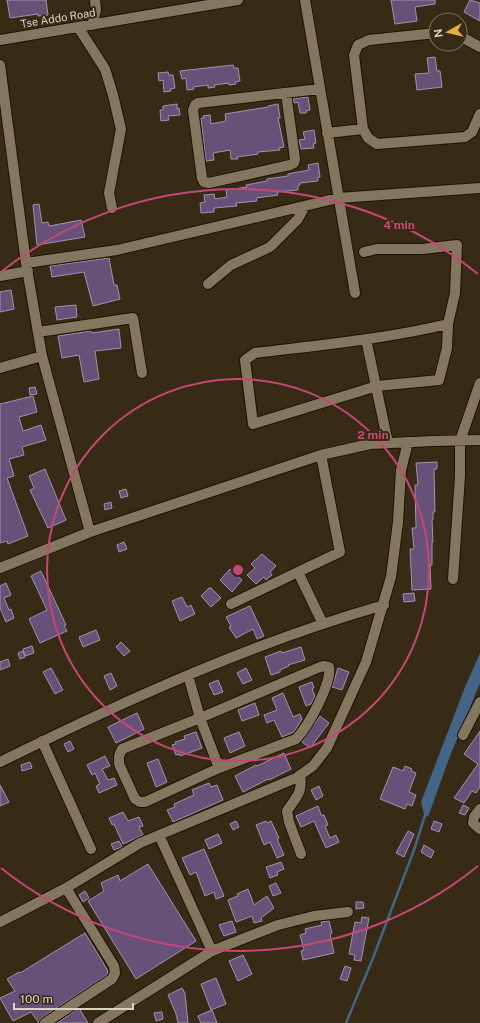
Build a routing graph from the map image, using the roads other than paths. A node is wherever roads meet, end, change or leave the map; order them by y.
1 (95, 0) edge
2 (238, 0) edge
3 (305, 0) edge
4 (92, 25) junction
5 (78, 27) junction
6 (428, 34) edge
7 (0, 40) edge
8 (468, 40) edge
9 (480, 47) edge
10 (0, 65) edge
11 (320, 89) junction
12 (286, 93) junction
13 (480, 114) edge
14 (363, 129) junction
15 (327, 133) junction
16 (480, 188) edge
17 (338, 198) junction
18 (305, 206) junction
19 (112, 208) dead end
20 (364, 252) dead end
21 (27, 267) junction
22 (0, 276) edge
23 (208, 284) dead end
24 (355, 293) dead end
25 (448, 324) junction
26 (38, 332) junction
27 (366, 339) junction
28 (42, 356) junction
29 (0, 368) edge
30 (142, 373) dead end
31 (480, 383) edge
32 (377, 386) junction
33 (480, 440) edge
34 (460, 441) junction
35 (408, 442) junction
36 (388, 443) junction
37 (322, 455) junction
38 (90, 532) junction
39 (0, 568) edge
40 (298, 572) junction
41 (453, 579) dead end
42 (232, 604) dead end
43 (384, 605) junction
44 (323, 624) junction
45 (188, 675) junction
46 (480, 702) edge
47 (200, 718) junction
48 (463, 735) dead end
49 (42, 741) junction
50 (0, 762) edge
51 (219, 768) junction
52 (300, 775) junction
53 (480, 809) edge
54 (480, 829) edge
55 (159, 835) junction
56 (91, 849) dead end
57 (301, 854) dead end
58 (66, 888) junction
59 (348, 912) dead end
60 (0, 922) edge
61 (212, 951) junction
62 (45, 1023) edge
63 (98, 1023) edge

1 - 4 street
2 - 4 street, Tse Addo Road
3 - 11 street
4 - 5 street, Tse Addo Road
5 - 7 street, Tse Addo Road
5 - 19 street
6 - 14 street
8 - 9 street
10 - 21 street
11 - 12 street
11 - 15 street
12 - 12 street
13 - 14 street
14 - 15 street
15 - 17 street
16 - 17 street
17 - 18 street
17 - 24 street
18 - 21 street
18 - 23 street
20 - 25 street
21 - 22 street
21 - 26 street
25 - 27 street
25 - 32 street
26 - 28 street
26 - 30 street
27 - 32 street
27 - 32 street
28 - 29 street
28 - 38 street
31 - 34 street
32 - 36 street
33 - 34 street
34 - 35 street
34 - 41 street
35 - 36 street
35 - 43 street
36 - 37 street
37 - 38 street
37 - 40 street
38 - 39 street
40 - 42 street
40 - 44 street
43 - 44 street
43 - 52 street
44 - 45 street
45 - 47 street
45 - 49 street
46 - 48 street
47 - 51 street
47 - 51 street
47 - 51 street
49 - 50 street
49 - 56 street
52 - 55 street
52 - 57 street
53 - 54 street
55 - 58 street
55 - 61 street
58 - 60 street
58 - 62 street
59 - 61 street
61 - 63 street

